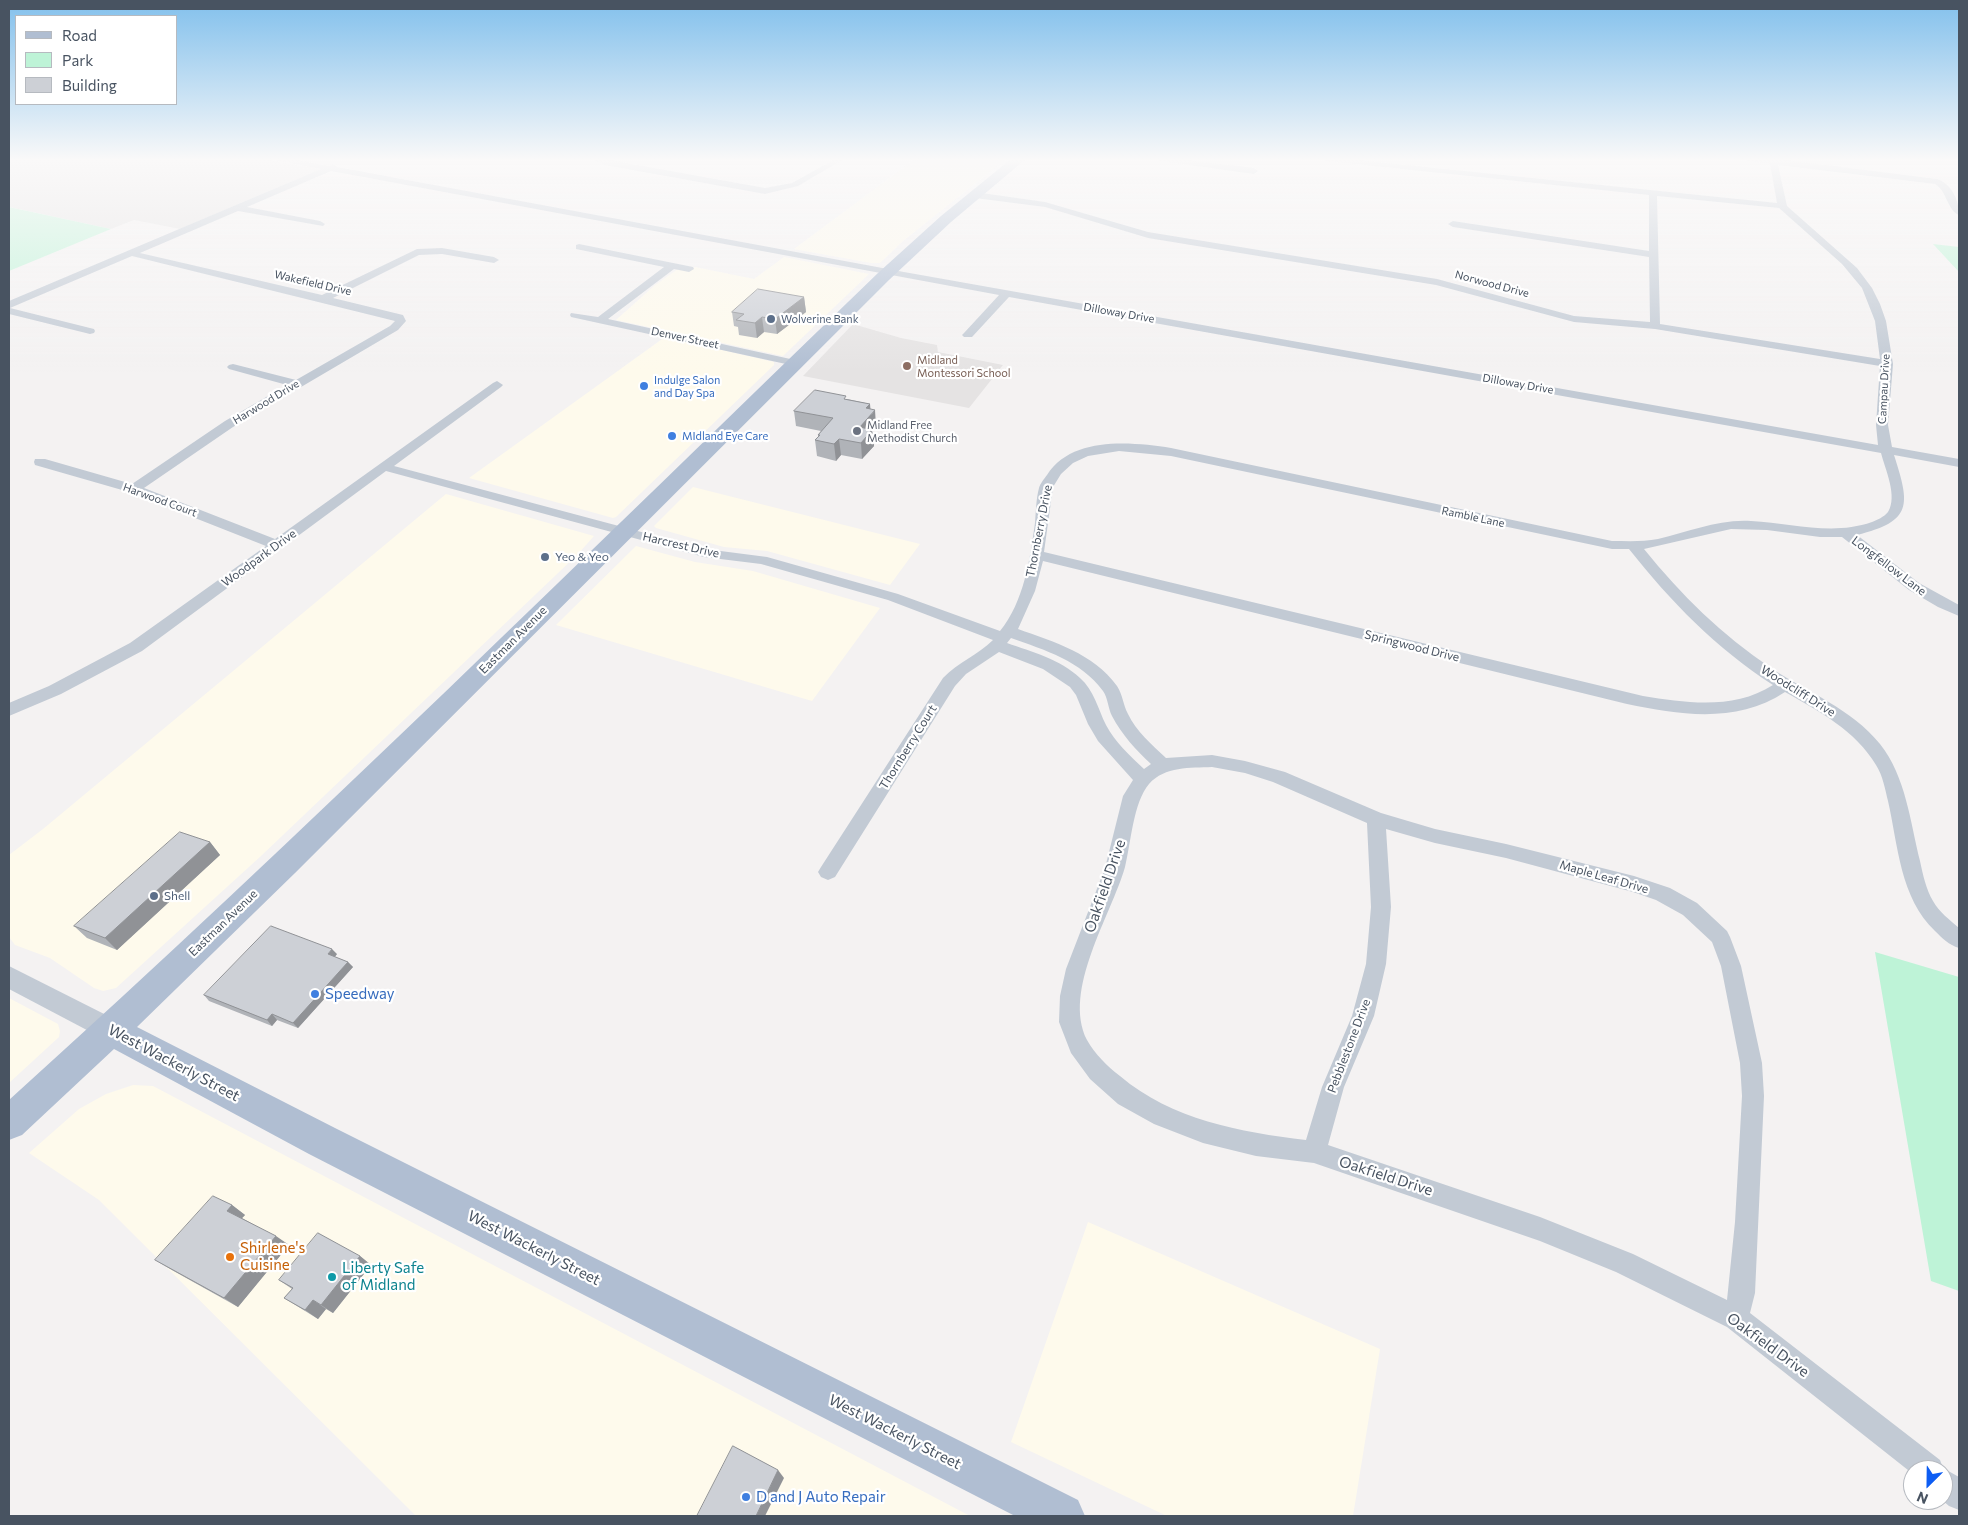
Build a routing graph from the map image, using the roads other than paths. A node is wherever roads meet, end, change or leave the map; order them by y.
1 (184, 230) edge
2 (666, 230) edge
3 (935, 230) edge
4 (1127, 230) edge
5 (1493, 230) edge
6 (1653, 230) edge
7 (1809, 230) edge
8 (579, 247) dead end
9 (130, 253) junction
10 (1653, 255) junction
11 (494, 260) dead end
12 (673, 266) junction
13 (689, 269) dead end
14 (888, 272) junction
15 (1007, 293) junction
16 (325, 298) junction
17 (9, 305) edge
18 (9, 311) edge
19 (575, 315) dead end
20 (599, 320) junction
21 (401, 321) joint
22 (1655, 326) junction
23 (90, 331) dead end
24 (968, 335) dead end
25 (795, 363) junction
26 (1887, 364) junction
27 (233, 367) dead end
28 (297, 384) junction
29 (497, 385) dead end
30 (1100, 450) joint
31 (1887, 450) junction
32 (40, 462) dead end
33 (1959, 463) edge
34 (385, 467) junction
35 (134, 489) junction
36 (624, 531) junction
37 (1846, 533) junction
38 (277, 545) junction
39 (1634, 546) junction
40 (1037, 555) junction
41 (1959, 611) edge
42 (1003, 638) junction
43 (1785, 685) junction
44 (9, 710) edge
45 (1162, 765) junction
46 (1143, 779) junction
47 (1376, 819) junction
48 (828, 872) dead end
49 (1959, 940) edge
50 (9, 977) edge
51 (111, 1030) junction
52 (9, 1123) edge
53 (1314, 1152) junction
54 (1736, 1318) junction
55 (1917, 1460) edge
56 (1062, 1516) edge

1 - 9 street
2 - 14 street, Dilloway Drive
3 - 14 main road, Eastman Avenue
4 - 22 street, Norwood Drive
5 - 10 street
6 - 10 street
7 - 26 street, Campau Drive
8 - 12 street
9 - 16 street, Wakefield Drive
9 - 17 street
10 - 22 street
11 - 16 street
12 - 13 street
12 - 20 street
14 - 15 street, Dilloway Drive
14 - 25 main road, Eastman Avenue
15 - 24 street
15 - 31 street, Dilloway Drive
16 - 21 street, Wakefield Drive
18 - 23 street
19 - 20 street, Denver Street
20 - 25 street, Denver Street
21 - 28 street, Harwood Drive
22 - 26 street, Norwood Drive
25 - 36 main road, Eastman Avenue
26 - 31 street, Campau Drive
27 - 28 street
28 - 35 street, Harwood Drive
29 - 34 street, Woodpark Drive
30 - 39 street, Ramble Lane
30 - 40 street, Thornberry Drive
31 - 33 street, Dilloway Drive
31 - 37 street, Campau Drive
32 - 35 street, Harwood Court
34 - 36 street, Harcrest Drive
34 - 38 street, Woodpark Drive
35 - 38 street, Harwood Court
36 - 42 street, Harcrest Drive
36 - 51 main road, Eastman Avenue
37 - 39 street, Ramble Lane
37 - 41 street, Longfellow Lane
38 - 44 street, Woodpark Drive
39 - 43 street, Woodcliff Drive
40 - 42 street, Thornberry Drive
40 - 43 street, Springwood Drive
42 - 45 street
42 - 46 street
42 - 48 street, Thornberry Court
43 - 49 street, Woodcliff Drive
45 - 46 street, Oakfield Drive
45 - 47 street, Maple Leaf Drive
46 - 53 street, Oakfield Drive
47 - 53 street, Pebblestone Drive
47 - 54 street, Maple Leaf Drive
50 - 51 street, West Wackerly Street
51 - 52 main road, Eastman Avenue
51 - 56 main road, West Wackerly Street
53 - 54 street, Oakfield Drive
54 - 55 street, Oakfield Drive

